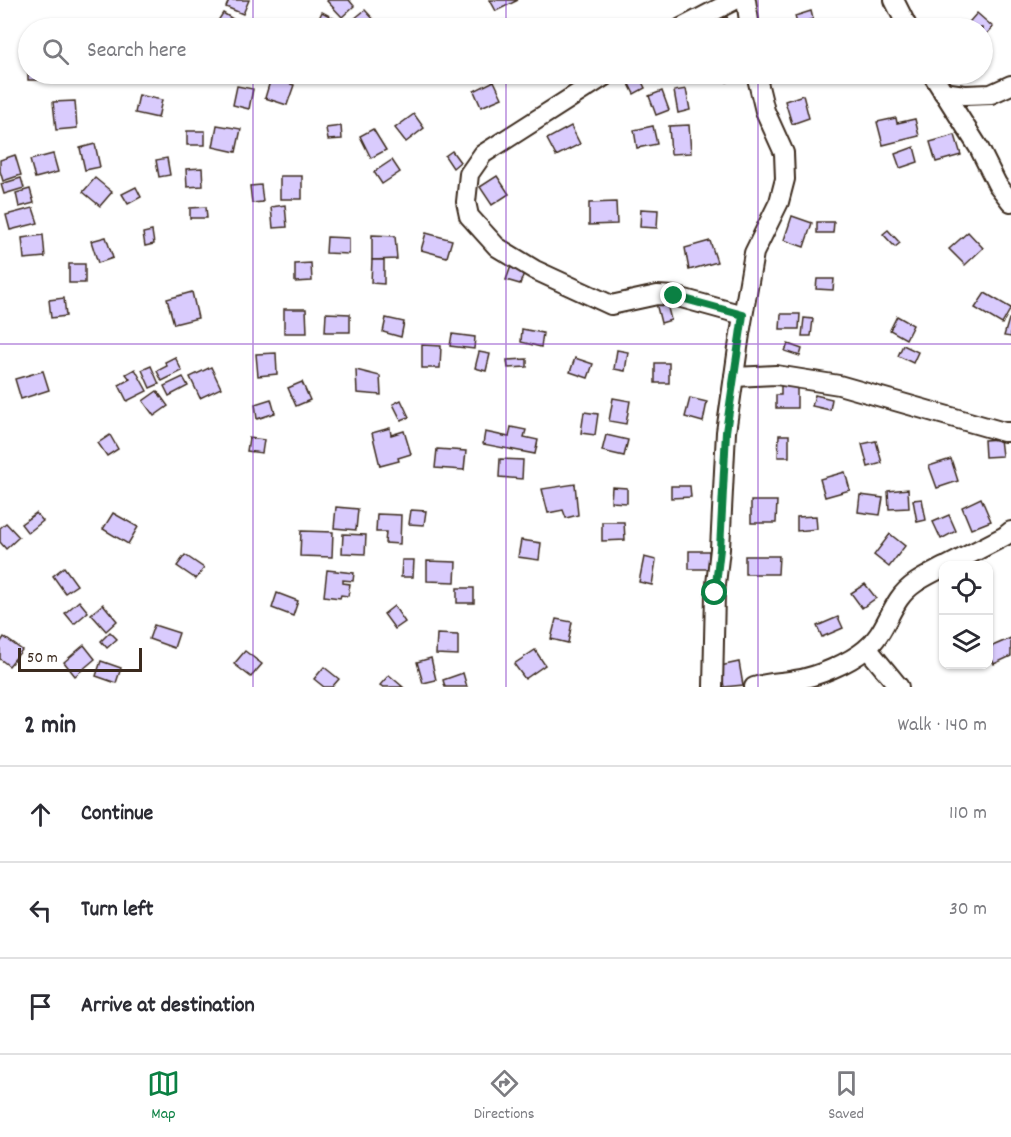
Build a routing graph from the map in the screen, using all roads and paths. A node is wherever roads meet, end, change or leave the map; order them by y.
1 (735, 0) edge
2 (746, 0) edge
3 (894, 0) edge
4 (700, 18) edge
5 (749, 18) edge
6 (903, 18) edge
7 (592, 84) edge
8 (758, 84) edge
9 (938, 84) edge
10 (1011, 85) edge
11 (943, 92) junction
12 (1011, 202) edge
13 (743, 315) junction
14 (734, 377) junction
15 (1011, 432) edge
16 (1011, 531) edge
17 (955, 561) edge
18 (939, 569) edge
19 (867, 648) junction
20 (713, 687) edge
21 (754, 687) edge
22 (899, 687) edge

1 - 4 street
2 - 5 street
3 - 6 street
7 - 13 street
8 - 13 street
9 - 11 street
10 - 11 street
11 - 12 street
13 - 14 street
14 - 15 street
14 - 20 street
16 - 17 street
18 - 19 street
19 - 21 street
19 - 22 street

